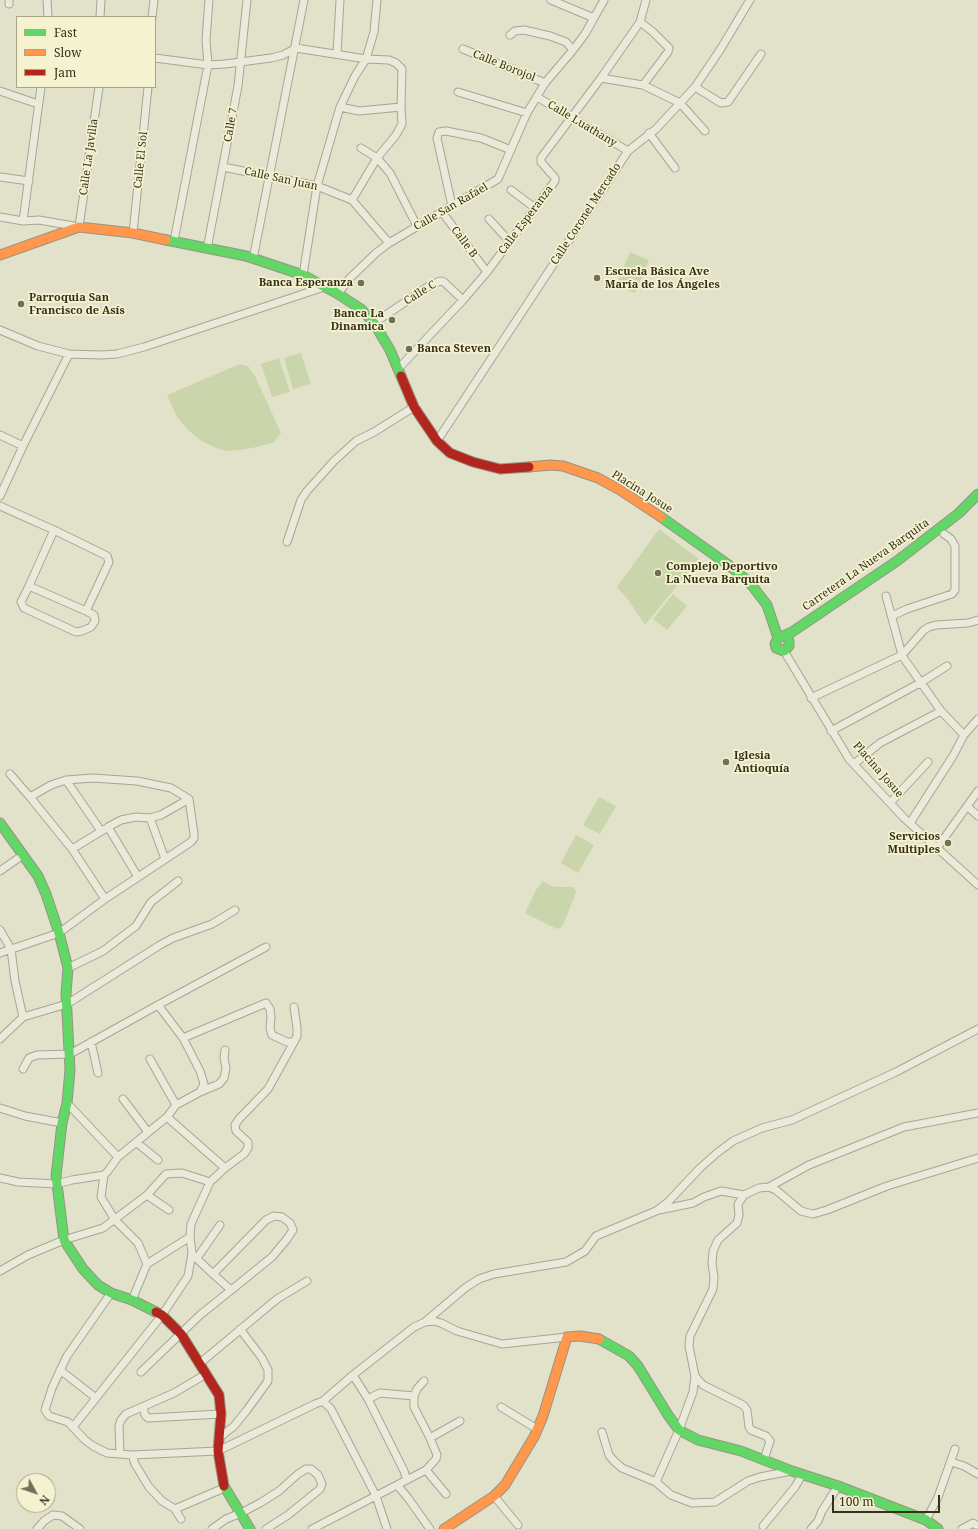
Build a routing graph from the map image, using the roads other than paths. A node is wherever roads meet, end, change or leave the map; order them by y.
1 (47, 0) edge
2 (101, 0) edge
3 (154, 0) edge
4 (209, 0) edge
5 (247, 0) edge
6 (304, 0) edge
7 (340, 0) edge
8 (377, 0) edge
9 (551, 0) edge
10 (604, 0) edge
11 (646, 0) edge
12 (750, 0) edge
13 (48, 16) edge
14 (100, 16) edge
15 (152, 16) edge
16 (594, 18) junction
17 (640, 22) junction
18 (510, 35) dead end
19 (296, 48) junction
20 (463, 49) dead end
21 (573, 50) junction
22 (337, 53) junction
23 (761, 54) dead end
24 (156, 58) edge
25 (366, 59) junction
26 (240, 62) junction
27 (208, 64) junction
28 (601, 78) junction
29 (545, 83) junction
30 (643, 85) junction
31 (695, 87) junction
32 (41, 88) edge
33 (99, 88) edge
34 (148, 88) edge
35 (0, 90) edge
36 (458, 92) dead end
37 (537, 97) junction
38 (680, 103) junction
39 (38, 104) junction
40 (401, 107) junction
41 (340, 108) junction
42 (527, 113) junction
43 (571, 116) junction
44 (705, 131) dead end
45 (650, 133) junction
46 (361, 148) dead end
47 (511, 150) junction
48 (628, 150) junction
49 (377, 158) junction
50 (223, 167) junction
51 (675, 168) dead end
52 (0, 177) edge
53 (270, 177) junction
54 (29, 181) junction
55 (318, 186) junction
56 (511, 190) dead end
57 (352, 200) junction
58 (452, 206) junction
59 (535, 208) junction
60 (442, 212) junction
61 (0, 217) edge
62 (489, 219) dead end
63 (24, 221) junction
64 (417, 226) junction
65 (79, 227) junction
66 (133, 233) junction
67 (174, 242) junction
68 (510, 242) junction
69 (389, 243) junction
70 (207, 249) junction
71 (0, 255) edge
72 (253, 258) junction
73 (487, 272) junction
74 (303, 275) junction
75 (324, 287) junction
76 (338, 294) junction
77 (463, 300) junction
78 (374, 323) junction
79 (0, 330) edge
80 (69, 354) junction
81 (398, 369) junction
82 (414, 407) junction
83 (0, 435) edge
84 (437, 441) junction
85 (23, 446) junction
86 (978, 494) edge
87 (0, 496) edge
88 (978, 503) edge
89 (0, 506) edge
90 (961, 515) junction
91 (54, 530) junction
92 (944, 534) junction
93 (287, 542) dead end
94 (29, 586) junction
95 (886, 596) dead end
96 (86, 611) junction
97 (892, 616) junction
98 (978, 620) edge
99 (783, 639) junction
100 (784, 651) joint
101 (902, 655) junction
102 (947, 666) dead end
103 (920, 683) junction
104 (811, 698) junction
105 (941, 711) junction
106 (978, 718) edge
107 (831, 731) junction
108 (964, 735) junction
109 (928, 762) dead end
110 (854, 764) junction
111 (10, 774) dead end
112 (66, 780) junction
113 (978, 791) edge
114 (30, 797) junction
115 (189, 800) junction
116 (890, 803) junction
117 (968, 807) junction
118 (978, 816) edge
119 (150, 818) junction
120 (0, 823) edge
121 (910, 823) junction
122 (108, 827) junction
123 (101, 832) junction
124 (937, 848) junction
125 (72, 849) junction
126 (23, 854) junction
127 (165, 859) junction
128 (0, 871) edge
129 (138, 877) junction
130 (178, 881) dead end
131 (978, 885) edge
132 (105, 899) junction
133 (235, 910) dead end
134 (0, 930) edge
135 (59, 933) junction
136 (266, 947) dead end
137 (11, 949) junction
138 (0, 953) edge
139 (68, 968) junction
140 (67, 1004) junction
141 (158, 1005) junction
142 (294, 1007) dead end
143 (22, 1017) junction
144 (978, 1029) edge
145 (183, 1038) junction
146 (0, 1039) edge
147 (91, 1042) junction
148 (294, 1042) junction
149 (225, 1050) dead end
150 (70, 1054) junction
151 (150, 1059) dead end
152 (23, 1069) dead end
153 (98, 1073) dead end
154 (200, 1092) junction
155 (123, 1099) dead end
156 (67, 1102) junction
157 (176, 1106) junction
158 (0, 1108) edge
159 (978, 1112) edge
160 (167, 1117) junction
161 (62, 1123) junction
162 (148, 1132) junction
163 (136, 1142) junction
164 (118, 1157) junction
165 (978, 1158) edge
166 (158, 1160) dead end
167 (225, 1168) junction
168 (104, 1175) junction
169 (0, 1178) edge
170 (210, 1182) junction
171 (56, 1184) junction
172 (769, 1187) junction
173 (147, 1195) junction
174 (744, 1195) junction
175 (169, 1210) dead end
176 (656, 1211) junction
177 (115, 1220) junction
178 (220, 1225) dead end
179 (190, 1237) junction
180 (64, 1240) junction
181 (194, 1255) junction
182 (147, 1264) junction
183 (0, 1271) edge
184 (213, 1274) junction
185 (307, 1281) dead end
186 (231, 1290) junction
187 (111, 1293) junction
188 (132, 1300) junction
189 (162, 1315) junction
190 (425, 1322) junction
191 (240, 1329) junction
192 (181, 1334) junction
193 (567, 1337) junction
194 (199, 1364) junction
195 (60, 1370) junction
196 (141, 1372) dead end
197 (206, 1374) junction
198 (353, 1375) junction
199 (694, 1376) junction
200 (424, 1381) dead end
201 (414, 1396) junction
202 (96, 1398) junction
203 (368, 1399) junction
204 (323, 1401) junction
205 (143, 1407) junction
206 (502, 1407) dead end
207 (221, 1414) junction
208 (460, 1421) dead end
209 (73, 1427) junction
210 (537, 1429) junction
211 (679, 1430) junction
212 (602, 1432) dead end
213 (219, 1438) junction
214 (430, 1438) junction
215 (955, 1449) dead end
216 (218, 1451) junction
217 (120, 1454) junction
218 (132, 1455) junction
219 (764, 1460) junction
220 (951, 1462) junction
221 (426, 1470) junction
222 (792, 1471) junction
223 (978, 1474) edge
224 (802, 1475) junction
225 (407, 1480) junction
226 (656, 1482) junction
227 (396, 1485) junction
228 (838, 1486) junction
229 (224, 1488) junction
230 (446, 1494) dead end
231 (376, 1496) junction
232 (494, 1496) junction
233 (175, 1509) junction
234 (241, 1513) junction
235 (181, 1519) dead end
236 (926, 1520) junction
237 (518, 1525) dead end
238 (976, 1525) dead end
239 (763, 1526) dead end
240 (37, 1529) edge
241 (80, 1529) edge
242 (212, 1529) edge
243 (250, 1529) edge
244 (266, 1529) edge
245 (312, 1529) edge
246 (387, 1529) edge
247 (430, 1529) edge
248 (444, 1529) edge
249 (811, 1529) edge
250 (938, 1529) edge
251 (962, 1529) edge

1 - 13 street
2 - 14 street
3 - 15 street
4 - 27 street
5 - 26 street, Calle 7
6 - 19 street
7 - 22 street
8 - 25 street
9 - 16 street
10 - 16 street, Calle San Rafael
11 - 17 street, Calle Esperanza
12 - 31 street, Calle Coronel Mercado
16 - 21 street, Calle San Rafael
17 - 28 street, Calle Esperanza
17 - 30 street
18 - 21 street
19 - 22 street
19 - 26 street
19 - 53 street
20 - 29 street, Calle Borojol
21 - 29 street, Calle San Rafael
22 - 25 street
23 - 31 street
24 - 27 street
25 - 40 street
25 - 41 street
26 - 27 street
26 - 50 street, Calle 7
27 - 67 street
28 - 30 street
28 - 43 street, Calle Esperanza
29 - 37 street, Calle San Rafael
30 - 38 street
31 - 38 street, Calle Coronel Mercado
32 - 39 street
33 - 65 street, Calle La Javilla
34 - 66 street, Calle El Sol
35 - 39 street
36 - 42 street
37 - 42 street, Calle San Rafael
37 - 43 street, Calle Luathany
38 - 44 street
38 - 45 street, Calle Coronel Mercado
39 - 54 street
40 - 41 street
40 - 49 street
41 - 55 street
42 - 47 street, Calle San Rafael
43 - 48 street, Calle Luathany
43 - 59 street, Calle Esperanza
45 - 48 street, Calle Coronel Mercado
45 - 51 street
46 - 49 street
47 - 58 street, Calle San Rafael
47 - 58 street
48 - 84 street, Calle Coronel Mercado
49 - 57 street
49 - 64 street
50 - 53 street, Calle San Juan
50 - 70 street, Calle 7
52 - 54 street
53 - 55 street, Calle San Juan
53 - 72 street
54 - 63 street
55 - 57 street, Calle San Juan
55 - 74 street
56 - 59 street
57 - 69 street, Calle San Juan
58 - 60 street, Calle San Rafael
59 - 68 street, Calle Esperanza
60 - 64 street, Calle San Rafael
60 - 73 street, Calle B
61 - 63 street
62 - 68 street
63 - 65 street
64 - 69 street, Calle San Rafael
65 - 66 street, Placina Josue
65 - 71 street
66 - 67 street, Placina Josue
67 - 70 street, Placina Josue
68 - 73 street, Calle Esperanza
69 - 76 street, Calle San Rafael
70 - 72 street, Placina Josue
72 - 74 street, Placina Josue
73 - 77 street, Calle Esperanza
74 - 75 street, Placina Josue
75 - 76 street, Placina Josue
75 - 80 street
76 - 78 street, Placina Josue
77 - 78 street, Calle C
77 - 81 street, Calle Esperanza
78 - 81 street, Placina Josue
79 - 80 street
80 - 85 street
81 - 82 street, Placina Josue
82 - 84 street, Placina Josue
82 - 93 street
83 - 85 street
84 - 99 street, Placina Josue
85 - 87 street
86 - 90 street, Carretera La Nueva Barquita
88 - 90 street, Carretera La Nueva Barquita
89 - 91 street
90 - 92 street, Carretera La Nueva Barquita
90 - 99 street, Carretera La Nueva Barquita
91 - 94 street
91 - 96 street
92 - 97 street
92 - 99 street, Carretera La Nueva Barquita
94 - 96 street
94 - 96 street
95 - 97 street
97 - 101 street
98 - 101 street
99 - 100 street
100 - 104 street, Placina Josue
101 - 103 street
101 - 104 street
102 - 103 street
103 - 105 street
103 - 107 street
104 - 107 street, Placina Josue
105 - 108 street
105 - 110 street
106 - 108 street
107 - 110 street, Placina Josue
108 - 121 street
109 - 116 street
110 - 116 street, Placina Josue
111 - 114 street
112 - 114 street
112 - 115 street
112 - 123 street
113 - 117 street
114 - 125 street
115 - 119 street
115 - 127 street
116 - 121 street, Placina Josue
117 - 118 street
117 - 124 street
119 - 122 street
119 - 127 street
120 - 126 street
121 - 124 street, Placina Josue
122 - 123 street
122 - 129 street
123 - 125 street
124 - 131 street, Placina Josue
125 - 132 street
126 - 128 street
126 - 135 street
127 - 129 street
129 - 132 street
130 - 139 street
132 - 135 street
133 - 140 street
134 - 137 street
135 - 137 street
135 - 139 street
136 - 141 street
137 - 138 street
137 - 143 street
139 - 140 street
140 - 143 street
140 - 150 street
141 - 145 street
141 - 147 street
142 - 148 street
143 - 146 street
144 - 176 street
145 - 148 street
145 - 154 street
147 - 150 street
147 - 153 street
148 - 167 street
149 - 154 street
150 - 152 street
150 - 156 street
151 - 157 street
154 - 157 street
155 - 162 street
156 - 161 street
156 - 164 street
157 - 160 street
158 - 161 street
159 - 172 street
160 - 162 street
160 - 167 street
161 - 171 street
162 - 163 street
163 - 164 street
163 - 166 street
164 - 168 street
165 - 172 street
167 - 170 street
168 - 171 street
168 - 177 street
169 - 171 street
170 - 173 street
170 - 179 street
171 - 180 street
172 - 174 street
173 - 175 street
173 - 177 street
174 - 176 street
174 - 199 street
176 - 190 street
177 - 180 street
177 - 182 street
178 - 181 street
179 - 181 street
179 - 182 street
180 - 183 street
180 - 187 street
181 - 184 street
181 - 189 street
182 - 188 street
184 - 186 street
184 - 186 street
185 - 191 street
186 - 192 street
187 - 188 street
187 - 195 street
188 - 189 street
189 - 192 street
189 - 202 street
190 - 193 street
190 - 198 street
191 - 194 street
191 - 213 street
192 - 194 street
192 - 196 street
193 - 210 street
193 - 211 street
194 - 197 street
195 - 202 street
195 - 209 street
197 - 205 street
197 - 207 street
198 - 203 street
198 - 204 street
199 - 211 street
199 - 219 street
200 - 201 street
201 - 203 street
201 - 214 street
202 - 209 street
203 - 225 street
204 - 216 street
204 - 231 street
205 - 207 street
205 - 217 street
206 - 210 street
207 - 213 street
208 - 214 street
209 - 217 street
210 - 232 street
211 - 219 street
211 - 226 street
212 - 226 street
213 - 216 street
214 - 221 street
215 - 220 street
216 - 218 street
216 - 229 street
217 - 218 street
218 - 233 street
219 - 222 street
220 - 223 street
220 - 236 street
221 - 225 street
221 - 230 street
222 - 224 street
222 - 226 street
224 - 228 street
224 - 239 street
225 - 227 street
227 - 231 street
227 - 247 street
228 - 236 street
228 - 249 street
229 - 233 street
229 - 234 street
231 - 245 street
231 - 246 street
232 - 237 street
232 - 248 street
233 - 235 street
234 - 242 street
234 - 243 street
234 - 244 street
236 - 250 street
238 - 251 street
240 - 241 street

